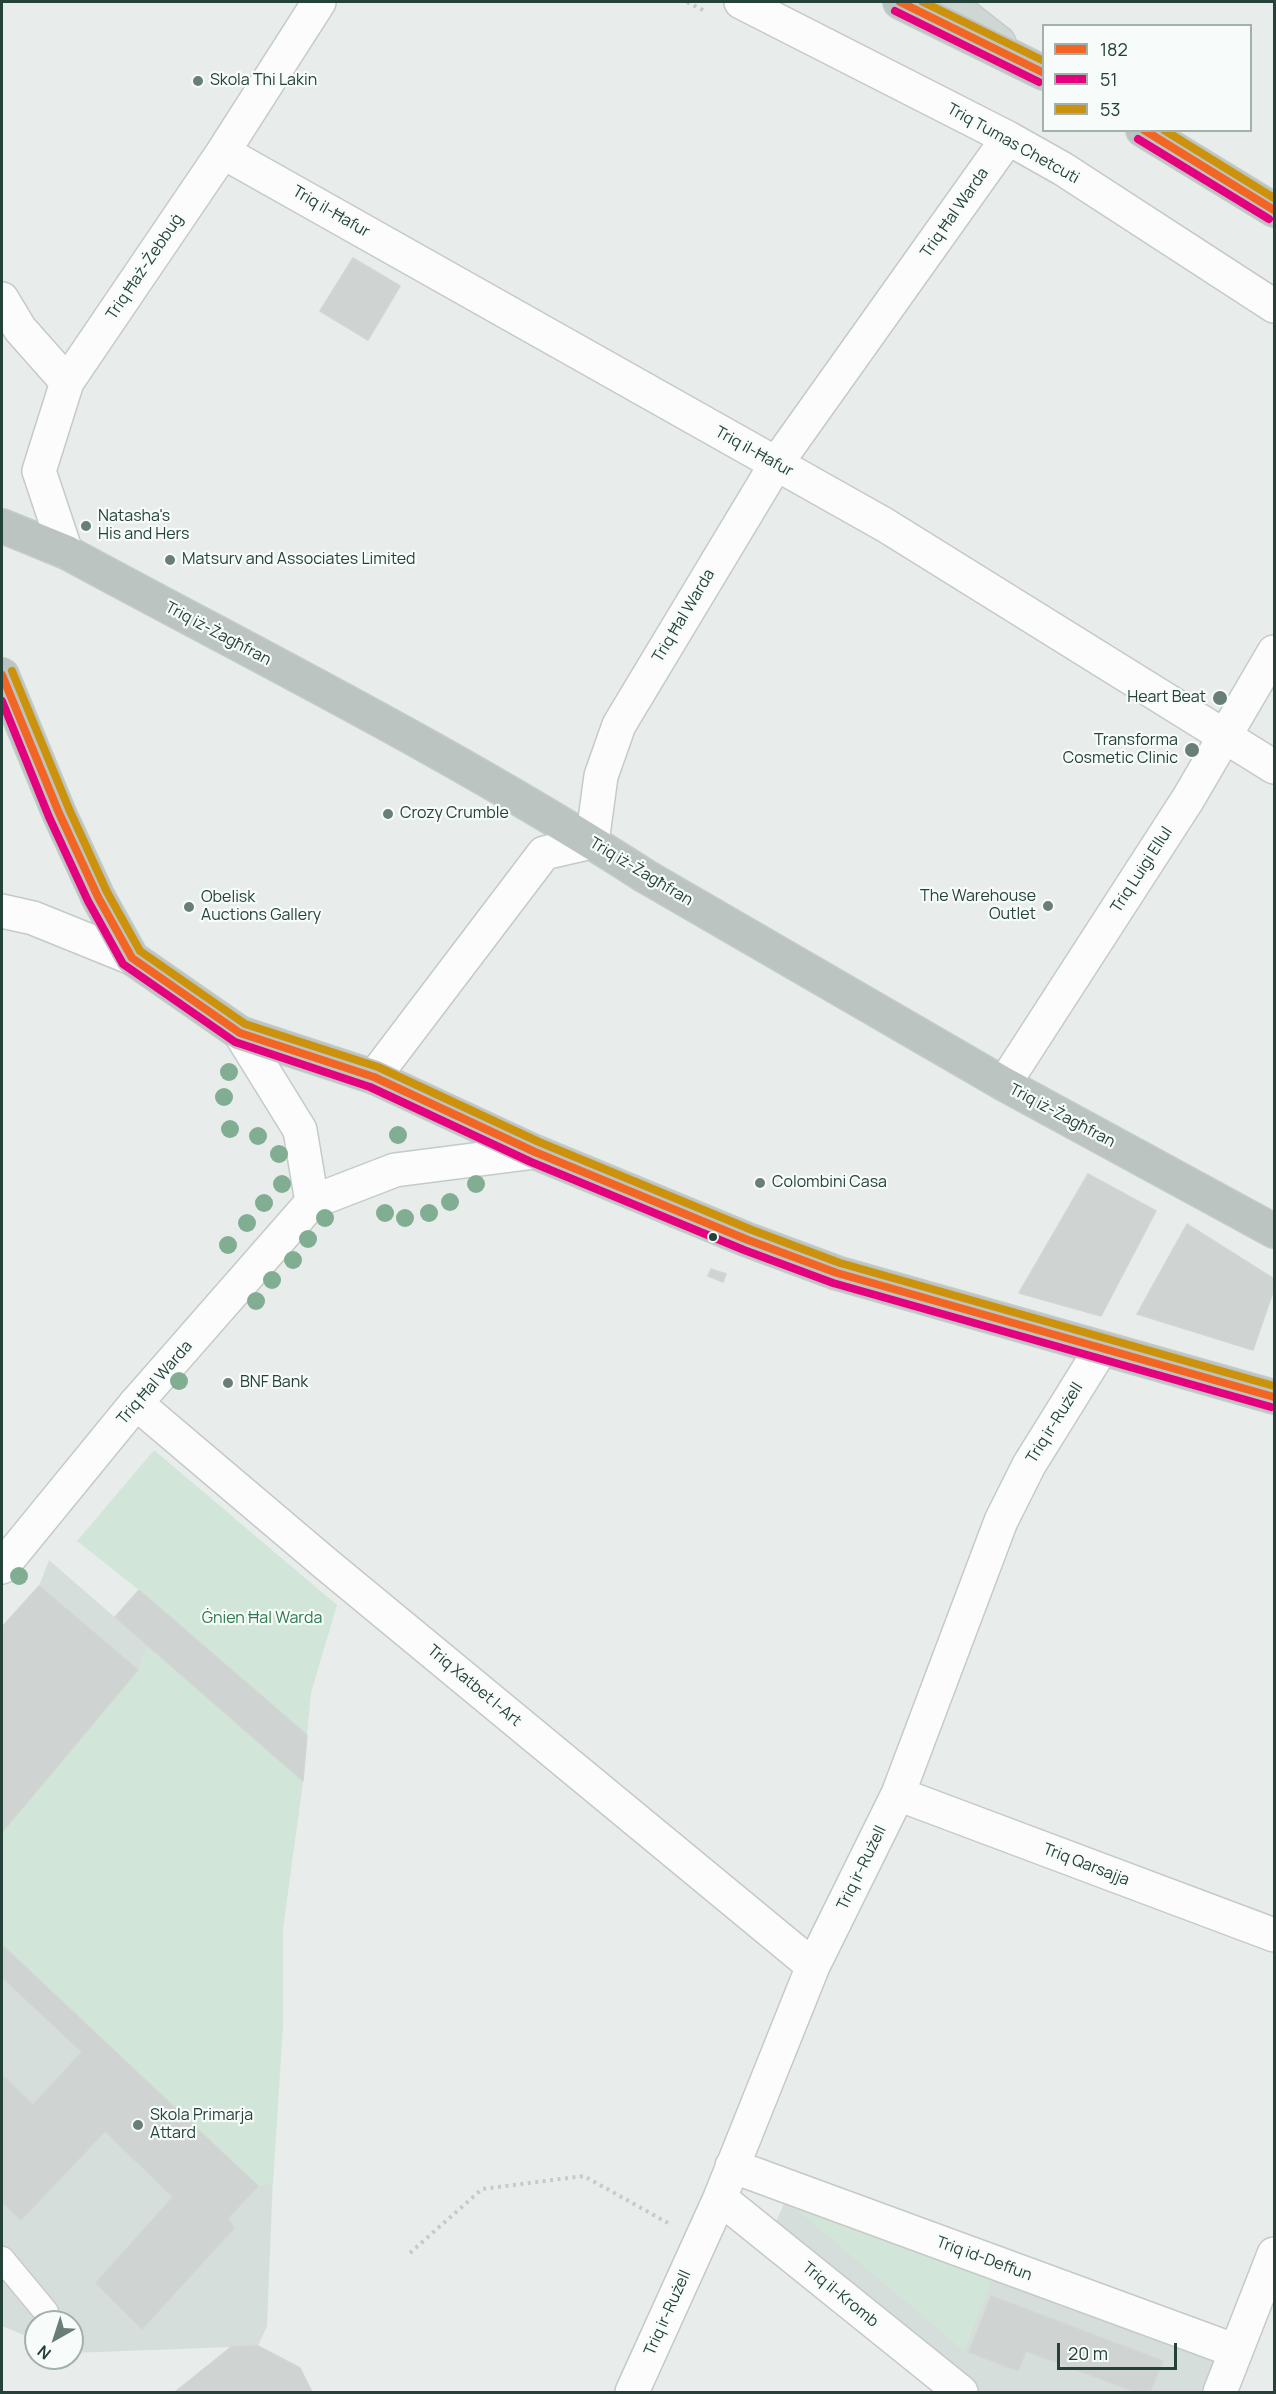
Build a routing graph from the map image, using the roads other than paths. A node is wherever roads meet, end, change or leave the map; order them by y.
1 (319, 2) edge
2 (741, 2) edge
3 (900, 2) edge
4 (946, 2) edge
5 (1032, 66) edge
6 (1146, 132) edge
7 (1008, 138) junction
8 (223, 152) junction
9 (1275, 210) edge
10 (2, 299) edge
11 (1275, 306) edge
12 (68, 382) junction
13 (776, 464) junction
14 (2, 526) edge
15 (66, 552) junction
16 (1275, 652) edge
17 (2, 675) edge
18 (1225, 738) junction
19 (1275, 767) edge
20 (592, 842) junction
21 (2, 911) edge
22 (132, 958) junction
23 (240, 1033) junction
24 (374, 1077) junction
25 (1004, 1084) junction
26 (535, 1152) junction
27 (312, 1202) junction
28 (1275, 1231) edge
29 (1101, 1349) junction
30 (1275, 1397) edge
31 (136, 1403) junction
32 (2, 1567) edge
33 (898, 1794) junction
34 (1275, 1935) edge
35 (813, 1966) junction
36 (732, 2166) junction
37 (720, 2198) junction
38 (1275, 2254) edge
39 (2, 2259) edge
40 (44, 2310) edge
41 (1236, 2352) junction
42 (632, 2392) edge
43 (961, 2392) edge
44 (1220, 2392) edge

1 - 8 street, Triq Ħaż-Żebbuġ
2 - 7 street, Triq Tumas Chetcuti
3 - 5 highway
4 - 5 main road
6 - 9 highway
7 - 11 street, Triq Tumas Chetcuti
7 - 13 street, Triq Ħal Warda
8 - 12 street, Triq Ħaż-Żebbuġ
8 - 13 street, Triq il-Ħafur
10 - 12 street
12 - 15 street, Triq Ħaż-Żebbuġ
13 - 18 street, Triq il-Ħafur
13 - 20 street, Triq Ħal Warda
14 - 15 highway, Triq iż-Żagħfran
15 - 20 highway, Triq iż-Żagħfran
16 - 18 street, Triq Luigi Ellul
17 - 22 highway
18 - 19 street, Triq il-Ħafur
18 - 25 street, Triq Luigi Ellul
20 - 24 street
20 - 25 highway, Triq iż-Żagħfran
21 - 22 street
22 - 23 highway
23 - 24 highway
23 - 27 street
24 - 26 highway
25 - 28 highway, Triq iż-Żagħfran
26 - 27 street, Triq Ħal Warda
26 - 29 highway
27 - 31 street, Triq Ħal Warda
29 - 30 highway
29 - 33 street, Triq ir-Rużell
31 - 32 street, Triq Ħal Warda
31 - 35 street, Triq Xatbet l-Art
33 - 34 street, Triq Qarsajja
33 - 35 street, Triq ir-Rużell
35 - 36 street, Triq ir-Rużell
36 - 37 street, Triq ir-Rużell
36 - 41 street, Triq id-Deffun
37 - 42 street, Triq ir-Rużell
37 - 43 street, Triq il-Kromb
38 - 41 street
39 - 40 lane
41 - 44 street

